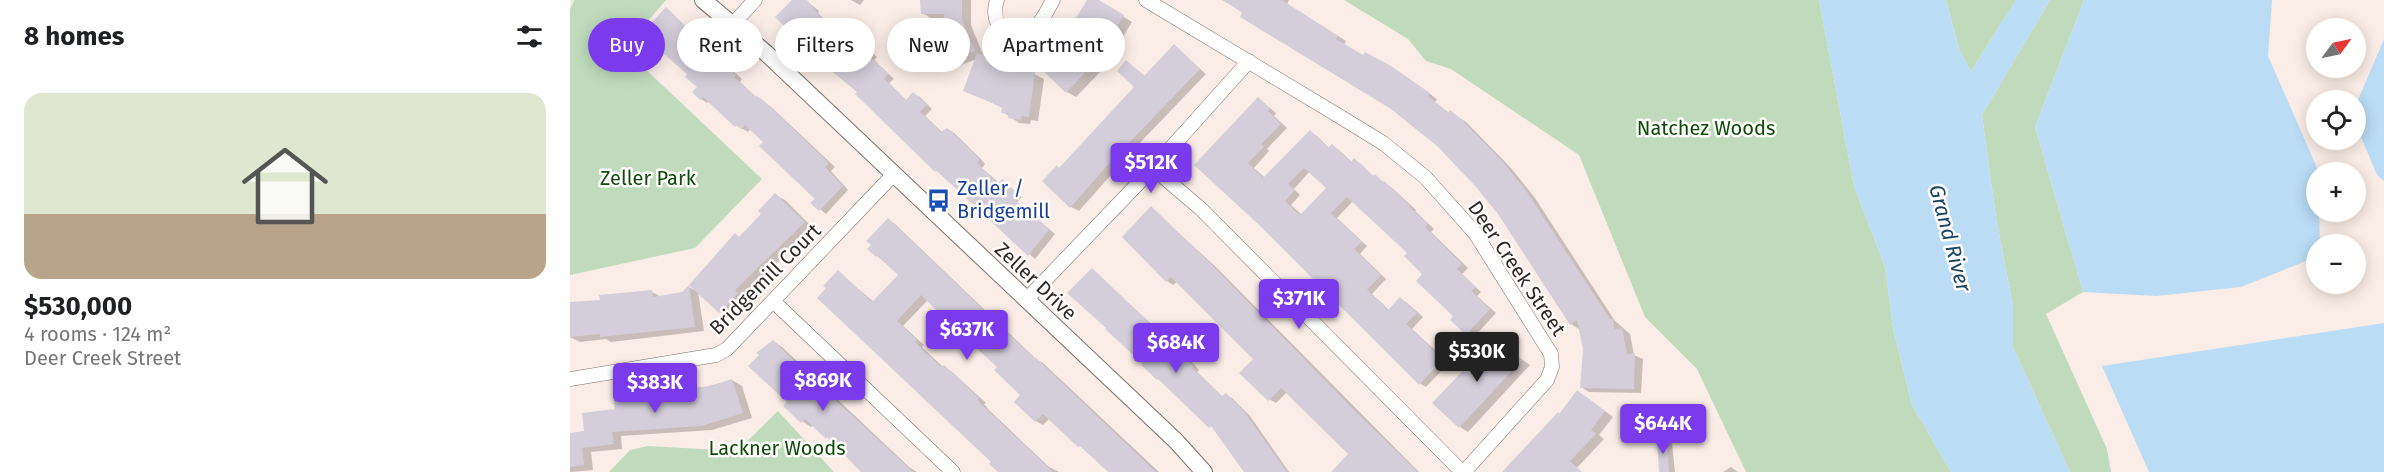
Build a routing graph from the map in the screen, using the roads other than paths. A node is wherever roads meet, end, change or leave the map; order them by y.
1 (703, 0) edge
2 (755, 0) edge
3 (997, 0) edge
4 (1053, 0) edge
5 (1146, 0) edge
6 (725, 18) edge
7 (738, 18) edge
8 (763, 50) edge
9 (1250, 61) junction
10 (1154, 168) junction
11 (893, 175) junction
12 (1026, 300) junction
13 (773, 302) junction
14 (570, 379) edge
15 (953, 472) edge
16 (1204, 472) edge
17 (1463, 472) edge

1 - 6 street, Zeller Drive
2 - 7 street
3 - 4 street
5 - 9 street, Deer Creek Street
8 - 11 street, Zeller Drive
9 - 10 street
9 - 17 street, Deer Creek Street
10 - 12 street
10 - 17 street
11 - 12 street, Zeller Drive
11 - 13 street, Bridgemill Court
12 - 16 street, Zeller Drive
13 - 14 street, Bridgemill Court
13 - 15 street

